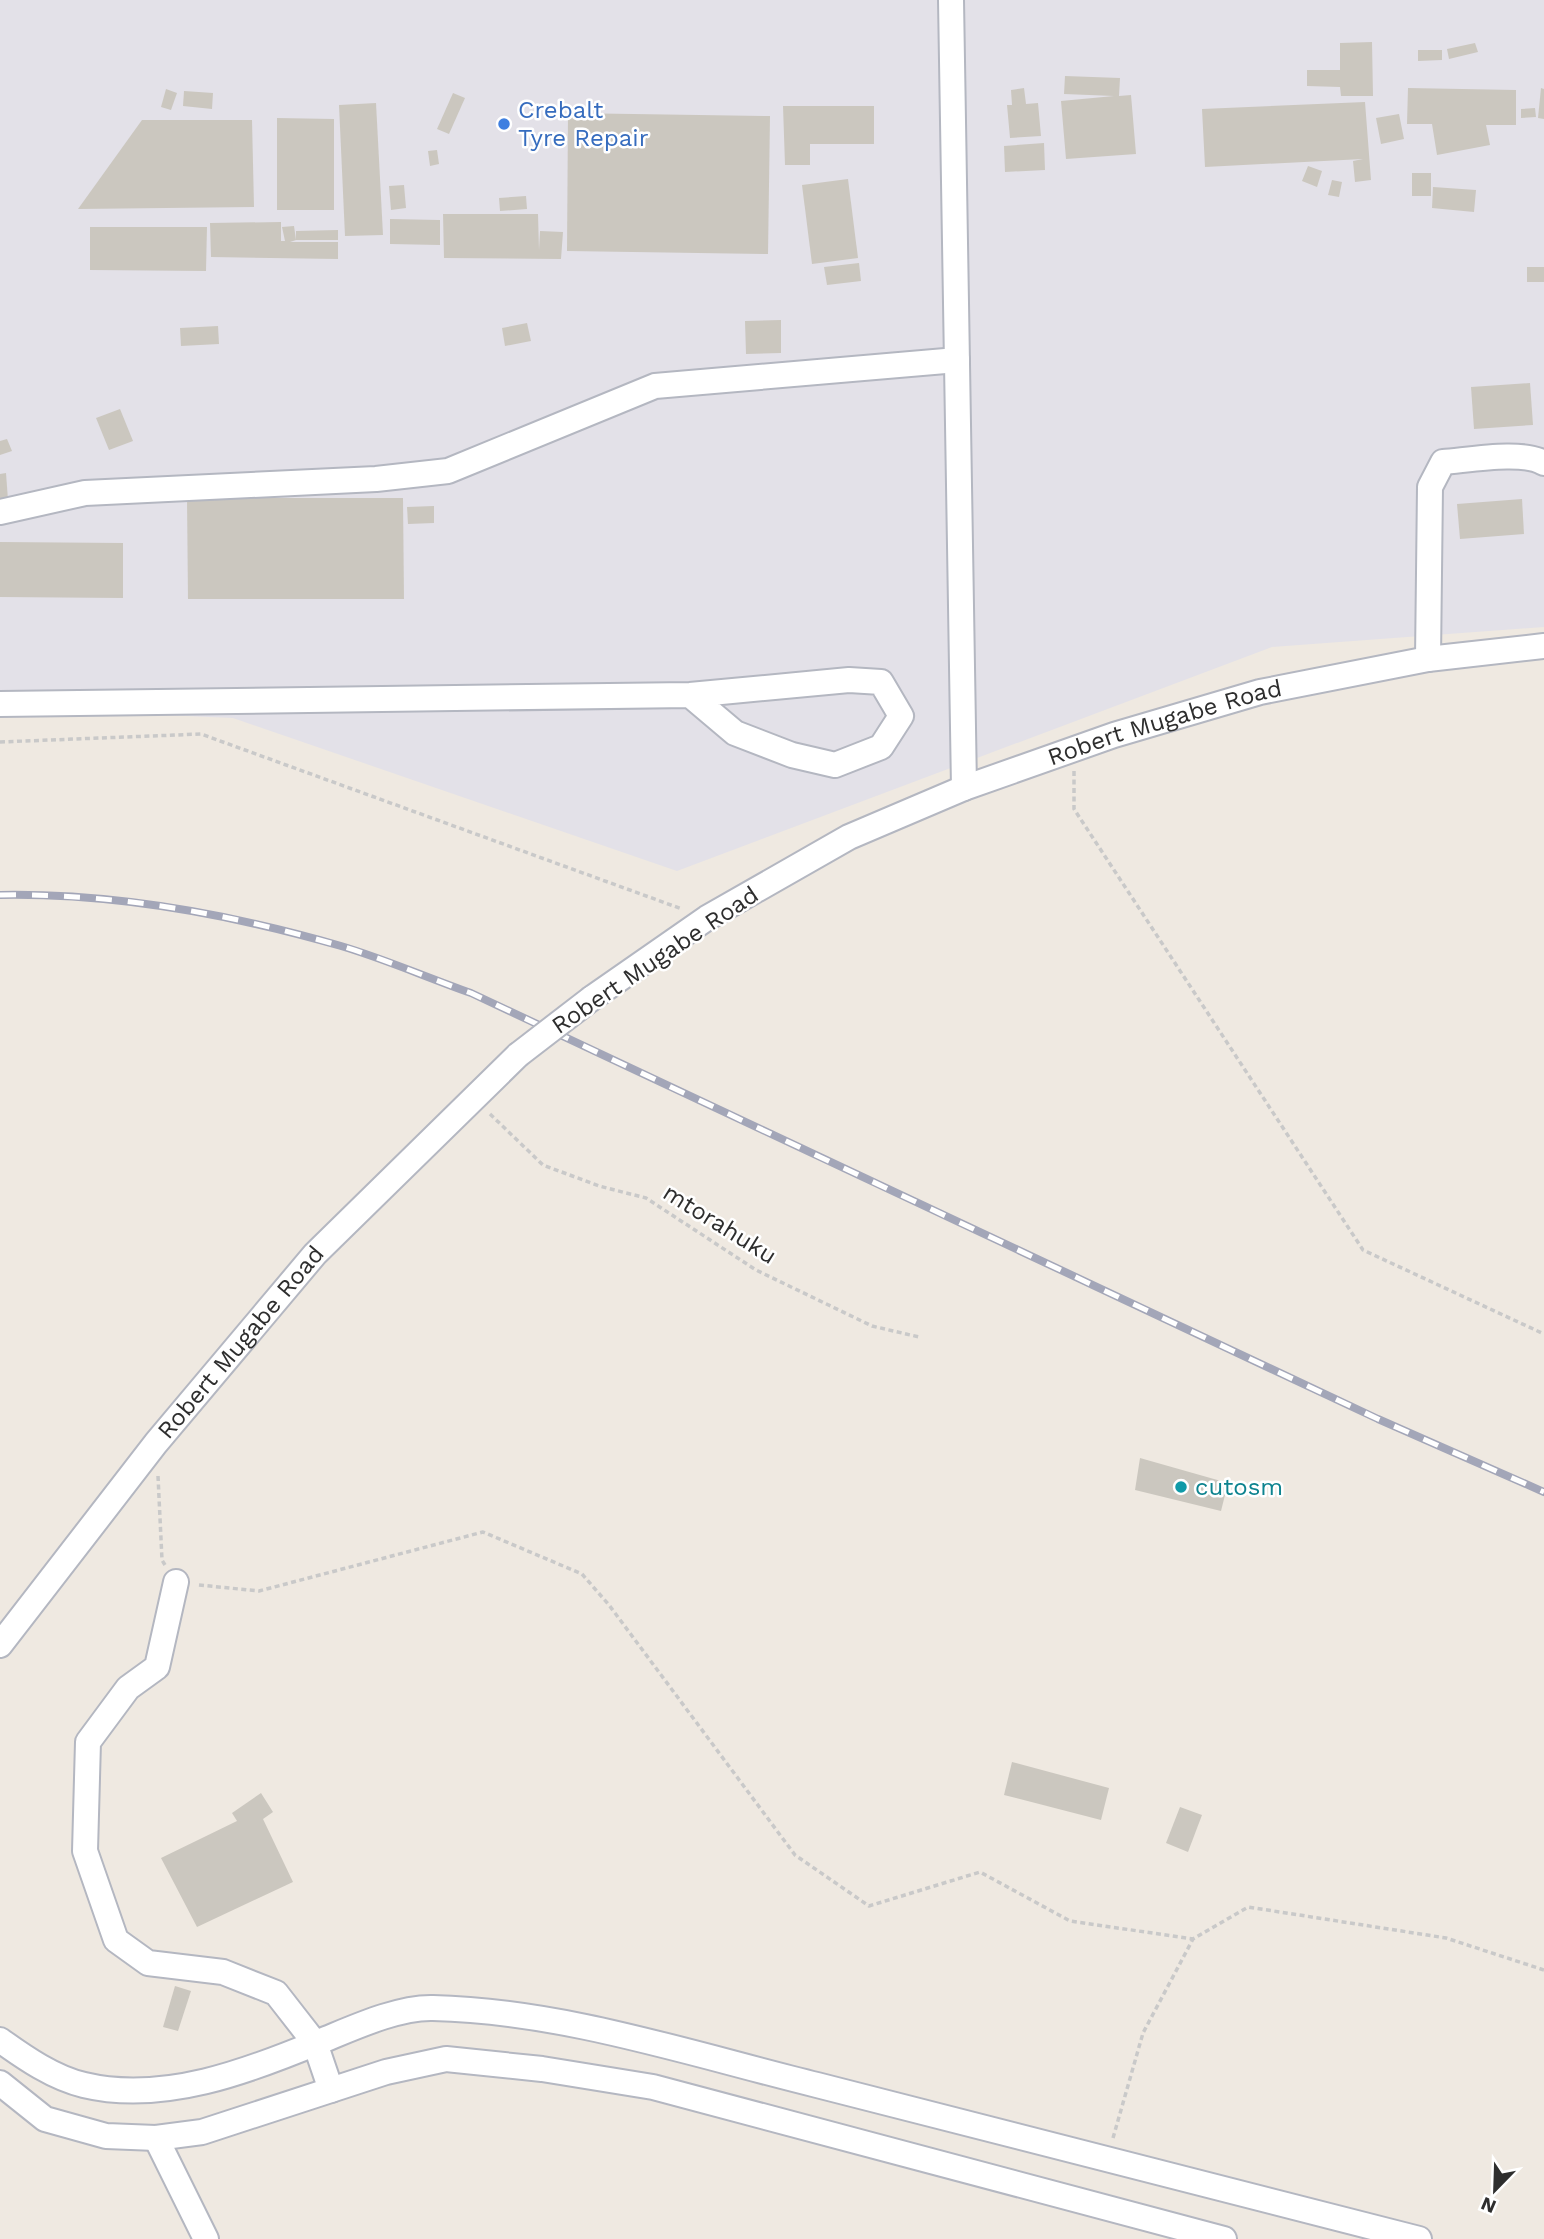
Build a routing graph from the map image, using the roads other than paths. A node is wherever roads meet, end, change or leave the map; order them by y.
1 (951, 0) edge
2 (957, 360) junction
3 (1544, 463) edge
4 (0, 512) edge
5 (1544, 646) edge
6 (1429, 659) junction
7 (690, 695) junction
8 (0, 704) edge
9 (964, 788) junction
10 (176, 1582) road end
11 (0, 1645) edge
12 (0, 2040) edge
13 (315, 2043) junction
14 (0, 2083) edge
15 (331, 2090) junction
16 (156, 2138) junction
17 (206, 2239) edge
18 (1224, 2239) edge
19 (1419, 2239) edge

1 - 2 street
2 - 4 street
2 - 9 street
3 - 6 street
5 - 6 street, Robert Mugabe Road
6 - 9 street, Robert Mugabe Road
7 - 7 street
7 - 8 street
9 - 11 street, Robert Mugabe Road, bridge
10 - 13 street
12 - 13 street
13 - 15 street
13 - 19 street
14 - 16 street
15 - 16 street
15 - 18 street
16 - 17 street

